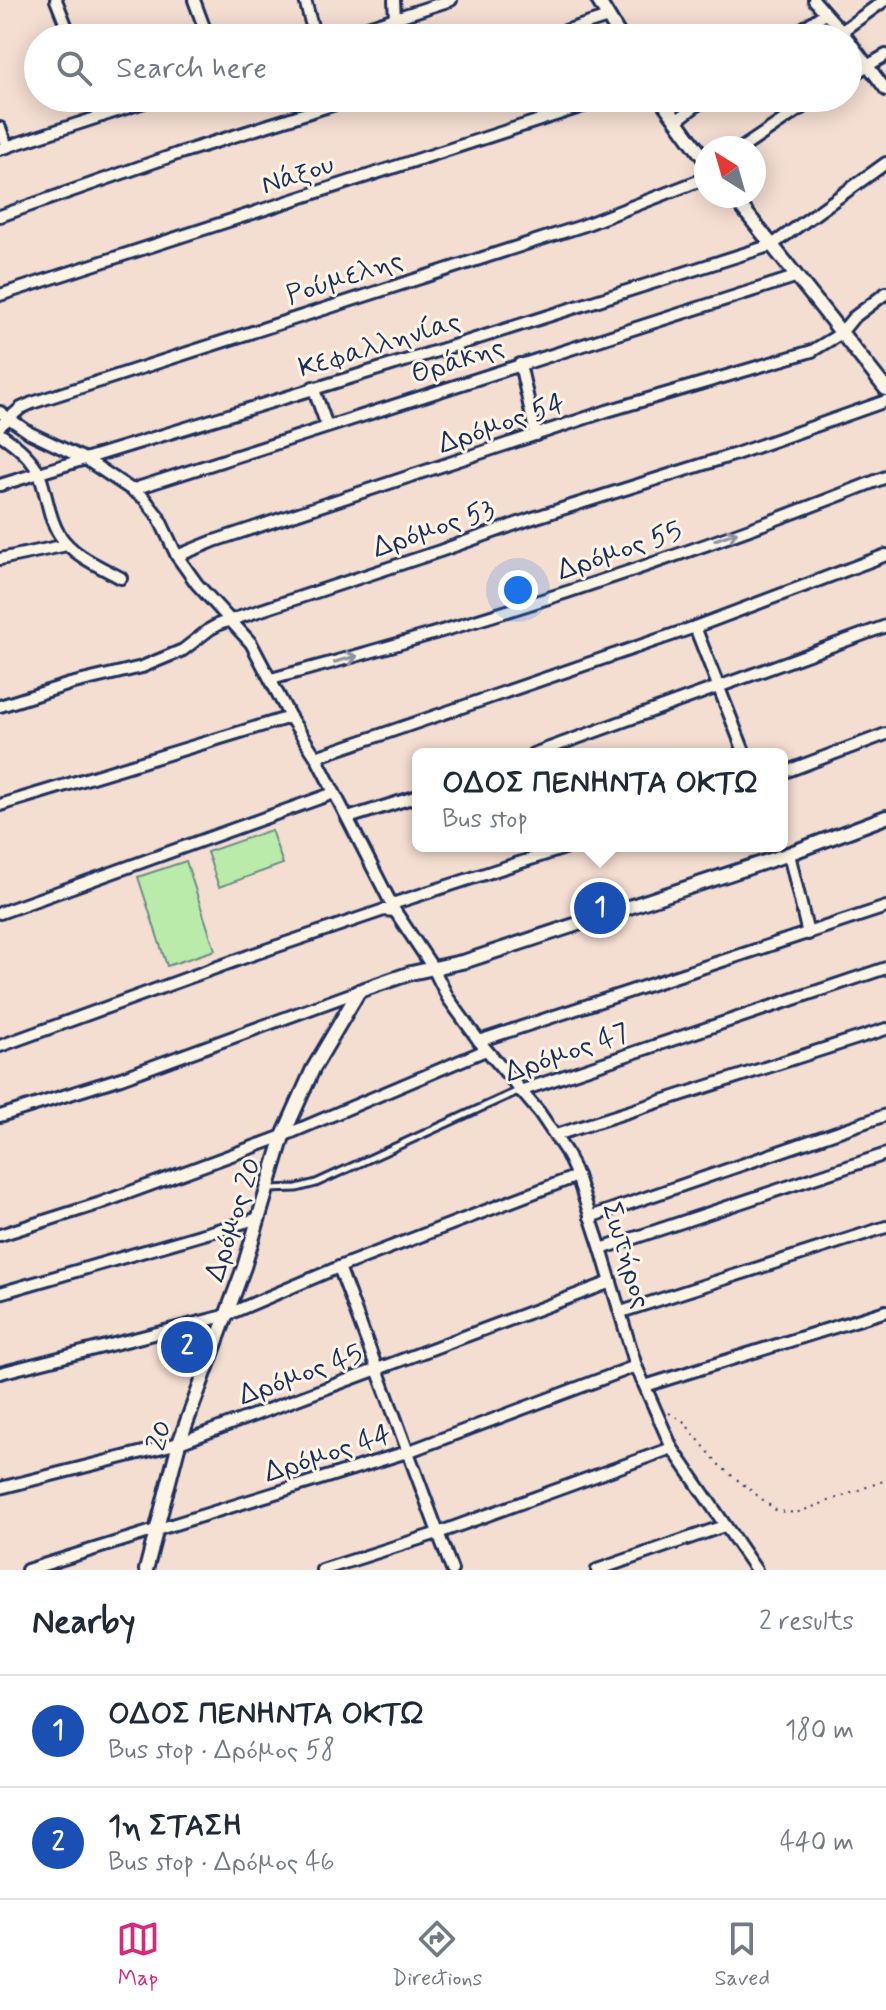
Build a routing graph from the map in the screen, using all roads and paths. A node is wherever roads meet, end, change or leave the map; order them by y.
1 (56, 0) edge
2 (194, 0) edge
3 (305, 0) edge
4 (394, 0) edge
5 (451, 0) edge
6 (598, 0) edge
7 (814, 0) edge
8 (885, 0) edge
9 (825, 13) junction
10 (608, 17) junction
11 (395, 18) junction
12 (382, 22) joint
13 (65, 24) edge
14 (203, 24) edge
15 (311, 24) edge
16 (376, 24) edge
17 (586, 24) edge
18 (612, 24) edge
19 (809, 24) edge
20 (835, 24) edge
21 (859, 24) edge
22 (886, 55) edge
23 (862, 57) edge
24 (867, 64) junction
25 (862, 67) edge
26 (886, 90) edge
27 (100, 112) edge
28 (114, 112) edge
29 (310, 112) edge
30 (565, 112) edge
31 (670, 112) edge
32 (688, 112) edge
33 (795, 112) edge
34 (102, 116) junction
35 (676, 121) junction
36 (0, 128) edge
37 (760, 136) edge
38 (694, 145) edge
39 (4, 148) edge
40 (886, 163) edge
41 (694, 183) edge
42 (743, 208) edge
43 (0, 216) edge
44 (772, 245) junction
45 (795, 277) junction
46 (886, 293) edge
47 (0, 295) edge
48 (840, 334) junction
49 (520, 364) junction
50 (313, 387) junction
51 (885, 387) edge
52 (886, 401) edge
53 (3, 419) edge
54 (327, 426) junction
55 (0, 434) edge
56 (536, 435) junction
57 (87, 460) junction
58 (39, 472) junction
59 (886, 477) edge
60 (0, 485) edge
61 (134, 489) junction
62 (67, 545) junction
63 (886, 555) edge
64 (177, 556) junction
65 (0, 559) edge
66 (121, 578) dead end
67 (232, 620) junction
68 (886, 626) edge
69 (695, 627) junction
70 (271, 679) junction
71 (720, 687) junction
72 (0, 706) edge
73 (290, 717) junction
74 (886, 734) edge
75 (550, 748) edge
76 (743, 748) edge
77 (316, 757) junction
78 (788, 771) edge
79 (334, 793) junction
80 (412, 798) edge
81 (0, 805) edge
82 (886, 817) edge
83 (348, 818) junction
84 (788, 850) edge
85 (554, 852) edge
86 (782, 852) edge
87 (886, 907) edge
88 (394, 908) junction
89 (0, 913) edge
90 (808, 934) junction
91 (433, 968) junction
92 (886, 968) edge
93 (359, 991) junction
94 (886, 1029) edge
95 (0, 1046) edge
96 (482, 1046) junction
97 (520, 1091) junction
98 (0, 1116) edge
99 (885, 1120) edge
100 (556, 1135) junction
101 (283, 1136) junction
102 (886, 1154) edge
103 (577, 1176) junction
104 (268, 1189) junction
105 (590, 1217) junction
106 (259, 1218) junction
107 (886, 1227) edge
108 (0, 1235) edge
109 (601, 1249) junction
110 (339, 1267) junction
111 (611, 1282) junction
112 (0, 1293) edge
113 (886, 1311) edge
114 (621, 1312) junction
115 (224, 1316) junction
116 (636, 1366) junction
117 (376, 1370) junction
118 (0, 1373) edge
119 (645, 1386) junction
120 (654, 1408) junction
121 (179, 1443) junction
122 (672, 1448) junction
123 (407, 1452) junction
124 (886, 1480) edge
125 (0, 1488) edge
126 (724, 1526) junction
127 (157, 1531) junction
128 (438, 1533) junction
129 (27, 1570) edge
130 (146, 1570) edge
131 (322, 1570) edge
132 (452, 1570) edge
133 (597, 1570) edge
134 (756, 1570) edge

1 - 13 street
2 - 14 street
3 - 15 street
4 - 11 street
5 - 11 street
6 - 10 street
7 - 9 street
8 - 21 street
9 - 19 street
9 - 20 street
10 - 17 street
10 - 18 street
11 - 12 street
12 - 16 street
22 - 24 street
23 - 24 street
24 - 25 street
24 - 26 street
27 - 34 street
28 - 34 street
29 - 43 street
30 - 47 street, Νάξου
31 - 35 street
32 - 35 street
33 - 37 street
34 - 39 street
35 - 38 street
36 - 39 street
40 - 44 street, Κεφαλληνίας
41 - 53 street, Ρούμελης
42 - 44 street
44 - 45 street
44 - 50 street, Κεφαλληνίας
45 - 48 street
45 - 49 street, Θράκης
46 - 48 street, Δρόμος 54
48 - 51 street
48 - 56 street, Δρόμος 54
49 - 54 street, Θράκης
49 - 56 street
50 - 54 street
50 - 57 street, Κεφαλληνίας
52 - 67 street, Δρόμος 53
53 - 57 street
54 - 61 street, Θράκης
55 - 58 street
56 - 64 street, Δρόμος 54
57 - 58 street, Κεφαλληνίας
57 - 61 street
58 - 60 street, Κεφαλληνίας
58 - 62 street
70 -> 59 street, Δρόμος 55
61 - 64 street
62 - 65 street
62 - 66 street
63 - 69 street
64 - 67 street
67 - 70 street, Σωτήρος
67 - 72 street, Δρόμος 53
68 - 71 street
69 - 71 street
69 - 77 street
70 - 73 street, Σωτήρος
71 - 75 street
71 - 76 street
73 - 77 street, Σωτήρος
73 - 81 street
74 - 78 street
77 - 79 street, Σωτήρος
79 - 83 street, Σωτήρος
79 - 89 street
80 - 83 street
82 - 84 street
83 - 88 street, Σωτήρος
85 - 88 street
86 - 90 street
86 - 91 street
87 - 90 street
88 - 91 street, Σωτήρος
88 - 95 street
90 - 96 street
91 - 93 street
91 - 96 street, Σωτήρος
92 - 97 street, Δρόμος 47
93 - 98 street
93 - 101 street
94 - 100 street
96 - 97 street, Σωτήρος
96 - 101 street
97 - 100 street, Σωτήρος
97 - 104 lane, Δρόμος 47
99 - 105 street
100 - 103 street, Σωτήρος
101 - 104 street, Δρόμος 20
101 - 108 street
102 - 109 street
103 - 105 street, Σωτήρος
103 - 110 street
104 - 106 street, Δρόμος 20
105 - 109 street, Σωτήρος
106 - 112 street
106 - 115 street, Δρόμος 20
107 - 114 street
109 - 111 street, Σωτήρος
110 - 115 street
110 - 117 street
111 - 114 street, Σωτήρος
111 - 117 street, Δρόμος 45
113 - 119 street
114 - 116 street, Σωτήρος
115 - 118 street
115 - 121 street, 20
116 - 119 street, Σωτήρος
116 - 123 street, Δρόμος 44
117 - 121 street, Δρόμος 45
117 - 123 street
119 - 120 street, Σωτήρος
120 - 122 street, Σωτήρος
120 - 124 path
121 - 125 street, Δρόμος 45
121 - 127 street, 20
122 - 126 street, Σωτήρος
122 - 128 street
123 - 127 street, Δρόμος 44
123 - 128 street
126 - 133 street
126 - 134 street, Σωτήρος
127 - 129 street, Δρόμος 44
127 - 130 street, 20
128 - 131 street
128 - 132 street

